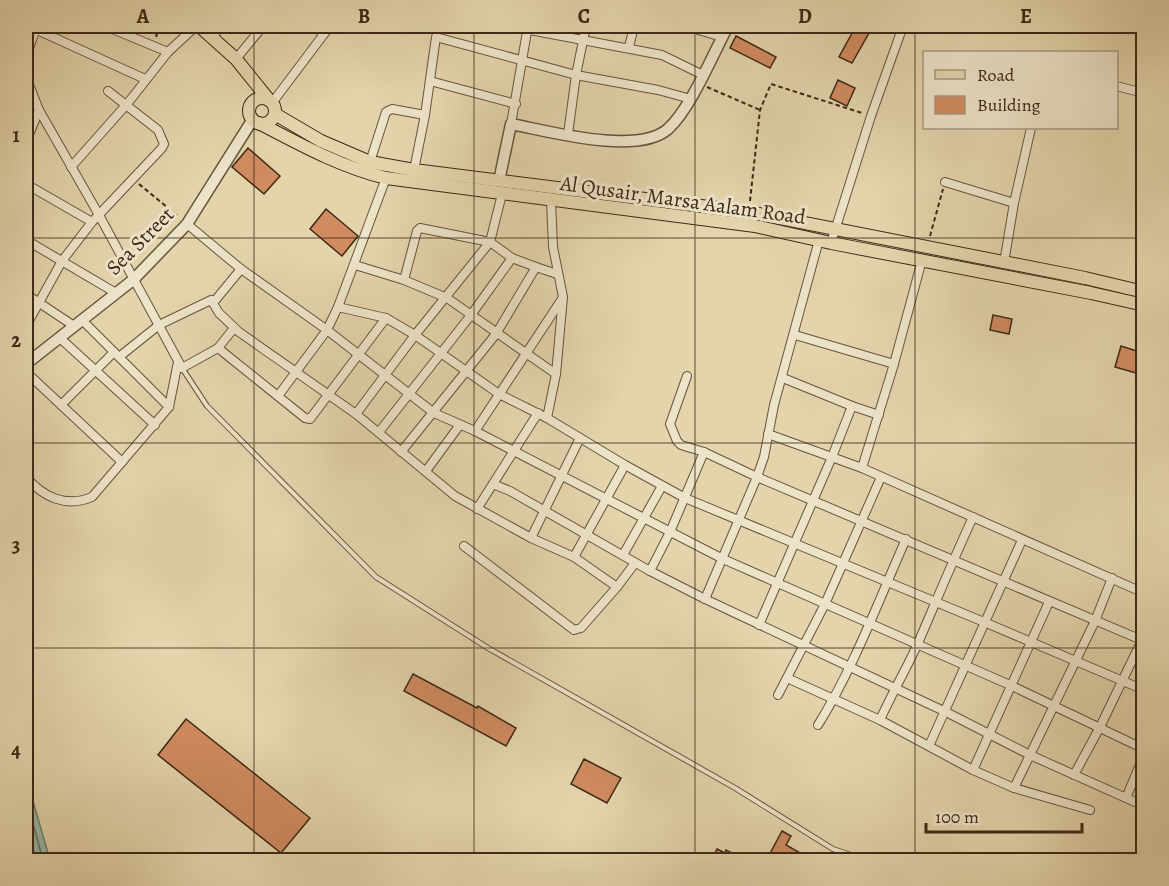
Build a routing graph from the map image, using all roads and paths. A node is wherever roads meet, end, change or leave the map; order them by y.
1 (105, 26) edge
2 (159, 26) edge
3 (198, 26) edge
4 (219, 26) edge
5 (263, 26) edge
6 (313, 26) edge
7 (330, 26) edge
8 (508, 26) edge
9 (586, 26) edge
10 (634, 26) edge
11 (685, 26) edge
12 (728, 26) edge
13 (903, 26) edge
14 (36, 27) edge
15 (528, 28) edge
16 (324, 34) junction
17 (722, 37) junction
18 (213, 38) junction
19 (584, 40) junction
20 (153, 46) junction
21 (629, 47) junction
22 (168, 52) junction
23 (26, 56) edge
24 (236, 59) junction
25 (523, 60) junction
26 (576, 75) junction
27 (26, 77) edge
28 (145, 79) junction
29 (701, 79) junction
30 (430, 81) junction
31 (1118, 87) edge
32 (108, 91) dead end
33 (1143, 93) edge
34 (691, 99) junction
35 (127, 104) junction
36 (516, 104) junction
37 (272, 105) junction
38 (39, 110) junction
39 (760, 110) junction
40 (425, 115) junction
41 (871, 116) junction
42 (256, 121) junction
43 (511, 124) junction
44 (1031, 129) edge
45 (568, 134) junction
46 (26, 142) edge
47 (370, 162) junction
48 (71, 167) junction
49 (414, 170) junction
50 (132, 178) junction
51 (386, 178) junction
52 (499, 181) junction
53 (945, 182) joint
54 (26, 184) edge
55 (502, 194) junction
56 (551, 201) junction
57 (1014, 203) junction
58 (749, 213) junction
59 (95, 218) junction
60 (187, 224) junction
61 (834, 229) junction
62 (26, 240) edge
63 (825, 241) junction
64 (490, 242) junction
65 (927, 247) junction
66 (512, 258) junction
67 (922, 260) junction
68 (62, 261) junction
69 (1004, 263) junction
70 (355, 265) junction
71 (536, 267) junction
72 (241, 269) junction
73 (557, 274) junction
74 (133, 279) junction
75 (404, 280) junction
76 (1143, 292) edge
77 (116, 293) junction
78 (26, 294) edge
79 (563, 297) junction
80 (447, 298) junction
81 (40, 302) junction
82 (213, 303) junction
83 (1143, 306) edge
84 (338, 307) junction
85 (471, 315) junction
86 (386, 318) junction
87 (78, 323) junction
88 (159, 325) junction
89 (26, 326) edge
90 (234, 328) junction
91 (327, 330) junction
92 (496, 334) junction
93 (415, 335) junction
94 (795, 335) junction
95 (60, 338) junction
96 (218, 348) junction
97 (525, 352) junction
98 (441, 353) junction
99 (116, 354) junction
100 (358, 354) junction
101 (26, 364) edge
102 (894, 364) junction
103 (180, 365) junction
104 (95, 371) junction
105 (297, 371) junction
106 (26, 372) edge
107 (466, 372) junction
108 (556, 374) junction
109 (386, 376) junction
110 (687, 376) dead end
111 (783, 378) junction
112 (410, 394) junction
113 (499, 394) junction
114 (330, 395) junction
115 (278, 396) junction
116 (61, 405) junction
117 (852, 406) junction
118 (169, 407) junction
119 (434, 413) junction
120 (538, 413) junction
121 (356, 414) junction
122 (879, 415) junction
123 (547, 418) junction
124 (155, 425) junction
125 (459, 426) junction
126 (475, 431) junction
127 (379, 432) junction
128 (768, 434) junction
129 (580, 438) junction
130 (401, 452) junction
131 (513, 452) junction
132 (704, 452) junction
133 (832, 457) junction
134 (122, 462) junction
135 (625, 465) junction
136 (862, 468) junction
137 (426, 471) junction
138 (26, 477) edge
139 (562, 477) junction
140 (757, 477) junction
141 (881, 477) junction
142 (493, 484) junction
143 (662, 486) junction
144 (685, 498) junction
145 (607, 500) junction
146 (813, 500) junction
147 (477, 509) junction
148 (545, 511) junction
149 (973, 517) junction
150 (643, 519) junction
151 (739, 519) junction
152 (861, 521) junction
153 (670, 532) junction
154 (587, 535) junction
155 (531, 538) junction
156 (906, 539) junction
157 (1022, 540) junction
158 (793, 543) junction
159 (464, 546) dead end
160 (623, 555) junction
161 (574, 557) junction
162 (723, 559) junction
163 (953, 559) junction
164 (635, 563) junction
165 (843, 564) junction
166 (650, 572) junction
167 (1112, 578) junction
168 (887, 582) junction
169 (1003, 582) junction
170 (777, 584) junction
171 (617, 587) junction
172 (1143, 593) edge
173 (705, 599) junction
174 (935, 601) junction
175 (1049, 602) junction
176 (825, 604) junction
177 (1095, 621) junction
178 (870, 622) junction
179 (984, 622) junction
180 (759, 625) junction
181 (1143, 640) edge
182 (918, 643) junction
183 (1031, 643) junction
184 (804, 645) junction
185 (1075, 661) junction
186 (966, 666) junction
187 (850, 667) junction
188 (787, 678) junction
189 (1122, 680) junction
190 (1010, 685) junction
191 (894, 689) junction
192 (1143, 690) edge
193 (778, 695) dead end
194 (835, 699) junction
195 (1053, 705) junction
196 (946, 712) junction
197 (880, 720) junction
198 (818, 725) dead end
199 (1100, 727) junction
200 (989, 733) junction
201 (929, 746) junction
202 (1143, 749) edge
203 (1030, 755) junction
204 (1143, 755) edge
205 (973, 770) junction
206 (1074, 775) junction
207 (1014, 788) junction
208 (1126, 798) junction
209 (1143, 806) edge
210 (1090, 810) dead end
211 (922, 861) edge

1 - 20 street
2 - 20 path
3 - 18 main road, Al Qusair, Marsa Aalam Road
3 - 22 street
4 - 18 street
5 - 24 street
6 - 16 street
7 - 16 street
8 - 15 street
9 - 19 street
10 - 21 street
11 - 17 street
12 - 17 street
13 - 41 street
14 - 23 street
14 - 28 street
15 - 19 street
15 - 25 street
16 - 37 street
17 - 29 street
18 - 24 main road, Al Qusair, Marsa Aalam Road
19 - 21 street
19 - 26 street
20 - 22 street
21 - 29 street
22 - 28 street
24 - 37 main road, Al Qusair, Marsa Aalam Road
25 - 26 street
25 - 30 street
25 - 36 street
26 - 34 street
26 - 45 street
27 - 38 street
28 - 35 street
29 - 34 street
29 - 39 path
30 - 36 street
30 - 40 street
31 - 33 street
32 - 35 street
34 - 45 street
35 - 48 street
35 - 50 street
36 - 43 street
37 - 42 main road
37 - 42 main road
37 - 47 main road, Al Qusair, Marsa Aalam Road
38 - 46 street
38 - 48 street
39 - 41 path
39 - 58 path
40 - 47 street
40 - 49 street
41 - 61 street
42 - 51 main road, Al Qusair, Marsa Aalam Road
42 - 60 street, Sea Street
43 - 45 street
43 - 52 street
44 - 57 street
47 - 49 main road, Al Qusair, Marsa Aalam Road
48 - 59 street
49 - 52 main road, Al Qusair, Marsa Aalam Road
50 - 59 street
50 - 60 path
51 - 55 main road, Al Qusair, Marsa Aalam Road
51 - 70 street
52 - 58 main road, Al Qusair, Marsa Aalam Road
53 - 57 street
53 - 65 path
54 - 59 street
55 - 56 main road, Al Qusair, Marsa Aalam Road
55 - 64 street
56 - 63 main road, Al Qusair, Marsa Aalam Road
56 - 73 street
57 - 69 street
58 - 61 main road, Al Qusair, Marsa Aalam Road
59 - 68 street
59 - 74 street
60 - 72 street
60 - 74 street, Sea Street
61 - 63 street
61 - 65 main road, Al Qusair, Marsa Aalam Road
62 - 68 street
63 - 67 main road, Al Qusair, Marsa Aalam Road
63 - 94 street
64 - 66 street
64 - 75 street
64 - 80 street
65 - 69 main road, Al Qusair, Marsa Aalam Road
66 - 71 street
66 - 85 street
67 - 83 main road, Al Qusair, Marsa Aalam Road
67 - 102 street
68 - 77 street
68 - 81 street
69 - 76 main road, Al Qusair, Marsa Aalam Road
70 - 75 street
70 - 84 street
71 - 73 street
71 - 92 street
72 - 82 street
72 - 91 street
73 - 79 street
74 - 77 street, Sea Street
74 - 88 street
75 - 80 street
77 - 87 street, Sea Street
78 - 81 street
79 - 97 street
79 - 108 street
80 - 85 street
80 - 93 street
81 - 87 street
81 - 89 street
82 - 88 street
82 - 90 street
84 - 86 street
84 - 91 street
85 - 92 street
85 - 98 street
86 - 93 street
86 - 100 street
87 - 95 street, Sea Street
87 - 99 street
88 - 99 street
88 - 103 street
90 - 96 street
90 - 105 street
91 - 100 street
91 - 105 street
92 - 97 street
92 - 107 street
93 - 98 street
93 - 109 street
94 - 102 street
94 - 111 street
95 - 101 street, Sea Street
95 - 104 street
96 - 103 street
96 - 115 street
97 - 108 street
97 - 113 street
98 - 107 street
98 - 112 street
99 - 104 street
99 - 118 street
100 - 109 street
100 - 114 street
102 - 122 street
103 - 118 street
103 - 211 lane
104 - 116 street
104 - 124 street
105 - 114 street
105 - 115 street
106 - 116 street
107 - 113 street
107 - 119 street
108 - 123 street
109 - 112 street
109 - 121 street
110 - 132 street
111 - 117 street
111 - 128 street
112 - 119 street
112 - 127 street
113 - 120 street
113 - 126 street
114 - 115 street
114 - 121 street
116 - 134 street
117 - 122 street
117 - 133 street
118 - 124 street
119 - 125 street
119 - 130 street
120 - 123 street
120 - 131 street
121 - 127 street
122 - 136 street
123 - 129 street
124 - 134 street
125 - 126 street
125 - 137 street
126 - 131 street
127 - 130 street
128 - 133 street
128 - 140 street
129 - 135 street
129 - 139 street
130 - 137 street
131 - 139 street
131 - 142 street
132 - 140 street
132 - 144 street
133 - 136 street
133 - 146 street
134 - 138 street
135 - 143 street
135 - 145 street
136 - 141 street
137 - 147 street
139 - 145 street
139 - 148 street
140 - 146 street
140 - 151 street
141 - 149 street
141 - 152 street
142 - 147 street
142 - 148 street
143 - 144 street
143 - 150 street
144 - 151 street
144 - 153 street
145 - 150 street
145 - 154 street
146 - 152 street
146 - 158 street
147 - 155 street
148 - 154 street
148 - 155 street
149 - 157 street
149 - 163 street
150 - 153 street
150 - 160 street
151 - 158 street
151 - 162 street
152 - 156 street
152 - 165 street
153 - 162 street
153 - 166 street
154 - 160 street
154 - 161 street
155 - 161 street
156 - 163 street
156 - 168 street
157 - 167 street
157 - 169 street
158 - 165 street
158 - 170 street
159 - 171 street
160 - 164 street
161 - 171 street
162 - 170 street
162 - 173 street
163 - 169 street
163 - 174 street
164 - 166 street
164 - 171 street
165 - 168 street
165 - 176 street
166 - 173 street
167 - 172 street
167 - 177 street
168 - 174 street
168 - 178 street
169 - 175 street
169 - 179 street
170 - 176 street
170 - 180 street
173 - 180 street
174 - 179 street
174 - 182 street
175 - 177 street
175 - 183 street
176 - 178 street
176 - 184 street
177 - 181 street
177 - 185 street
178 - 182 street
178 - 187 street
179 - 183 street
179 - 186 street
180 - 184 street
181 - 189 street
182 - 186 street
182 - 191 street
183 - 185 street
183 - 190 street
184 - 187 street
184 - 188 street
185 - 189 street
185 - 195 street
186 - 190 street
186 - 196 street
187 - 191 street
187 - 194 street
188 - 193 street
188 - 194 street
189 - 192 street
189 - 199 street
190 - 195 street
190 - 200 street
191 - 196 street
191 - 197 street
194 - 197 street
194 - 198 street
195 - 199 street
195 - 203 street
196 - 200 street
196 - 201 street
197 - 201 street
199 - 202 street
199 - 206 street
200 - 203 street
200 - 205 street
201 - 205 street
203 - 206 street
203 - 207 street
204 - 208 street
205 - 207 street
206 - 208 street
207 - 210 street
208 - 209 street

